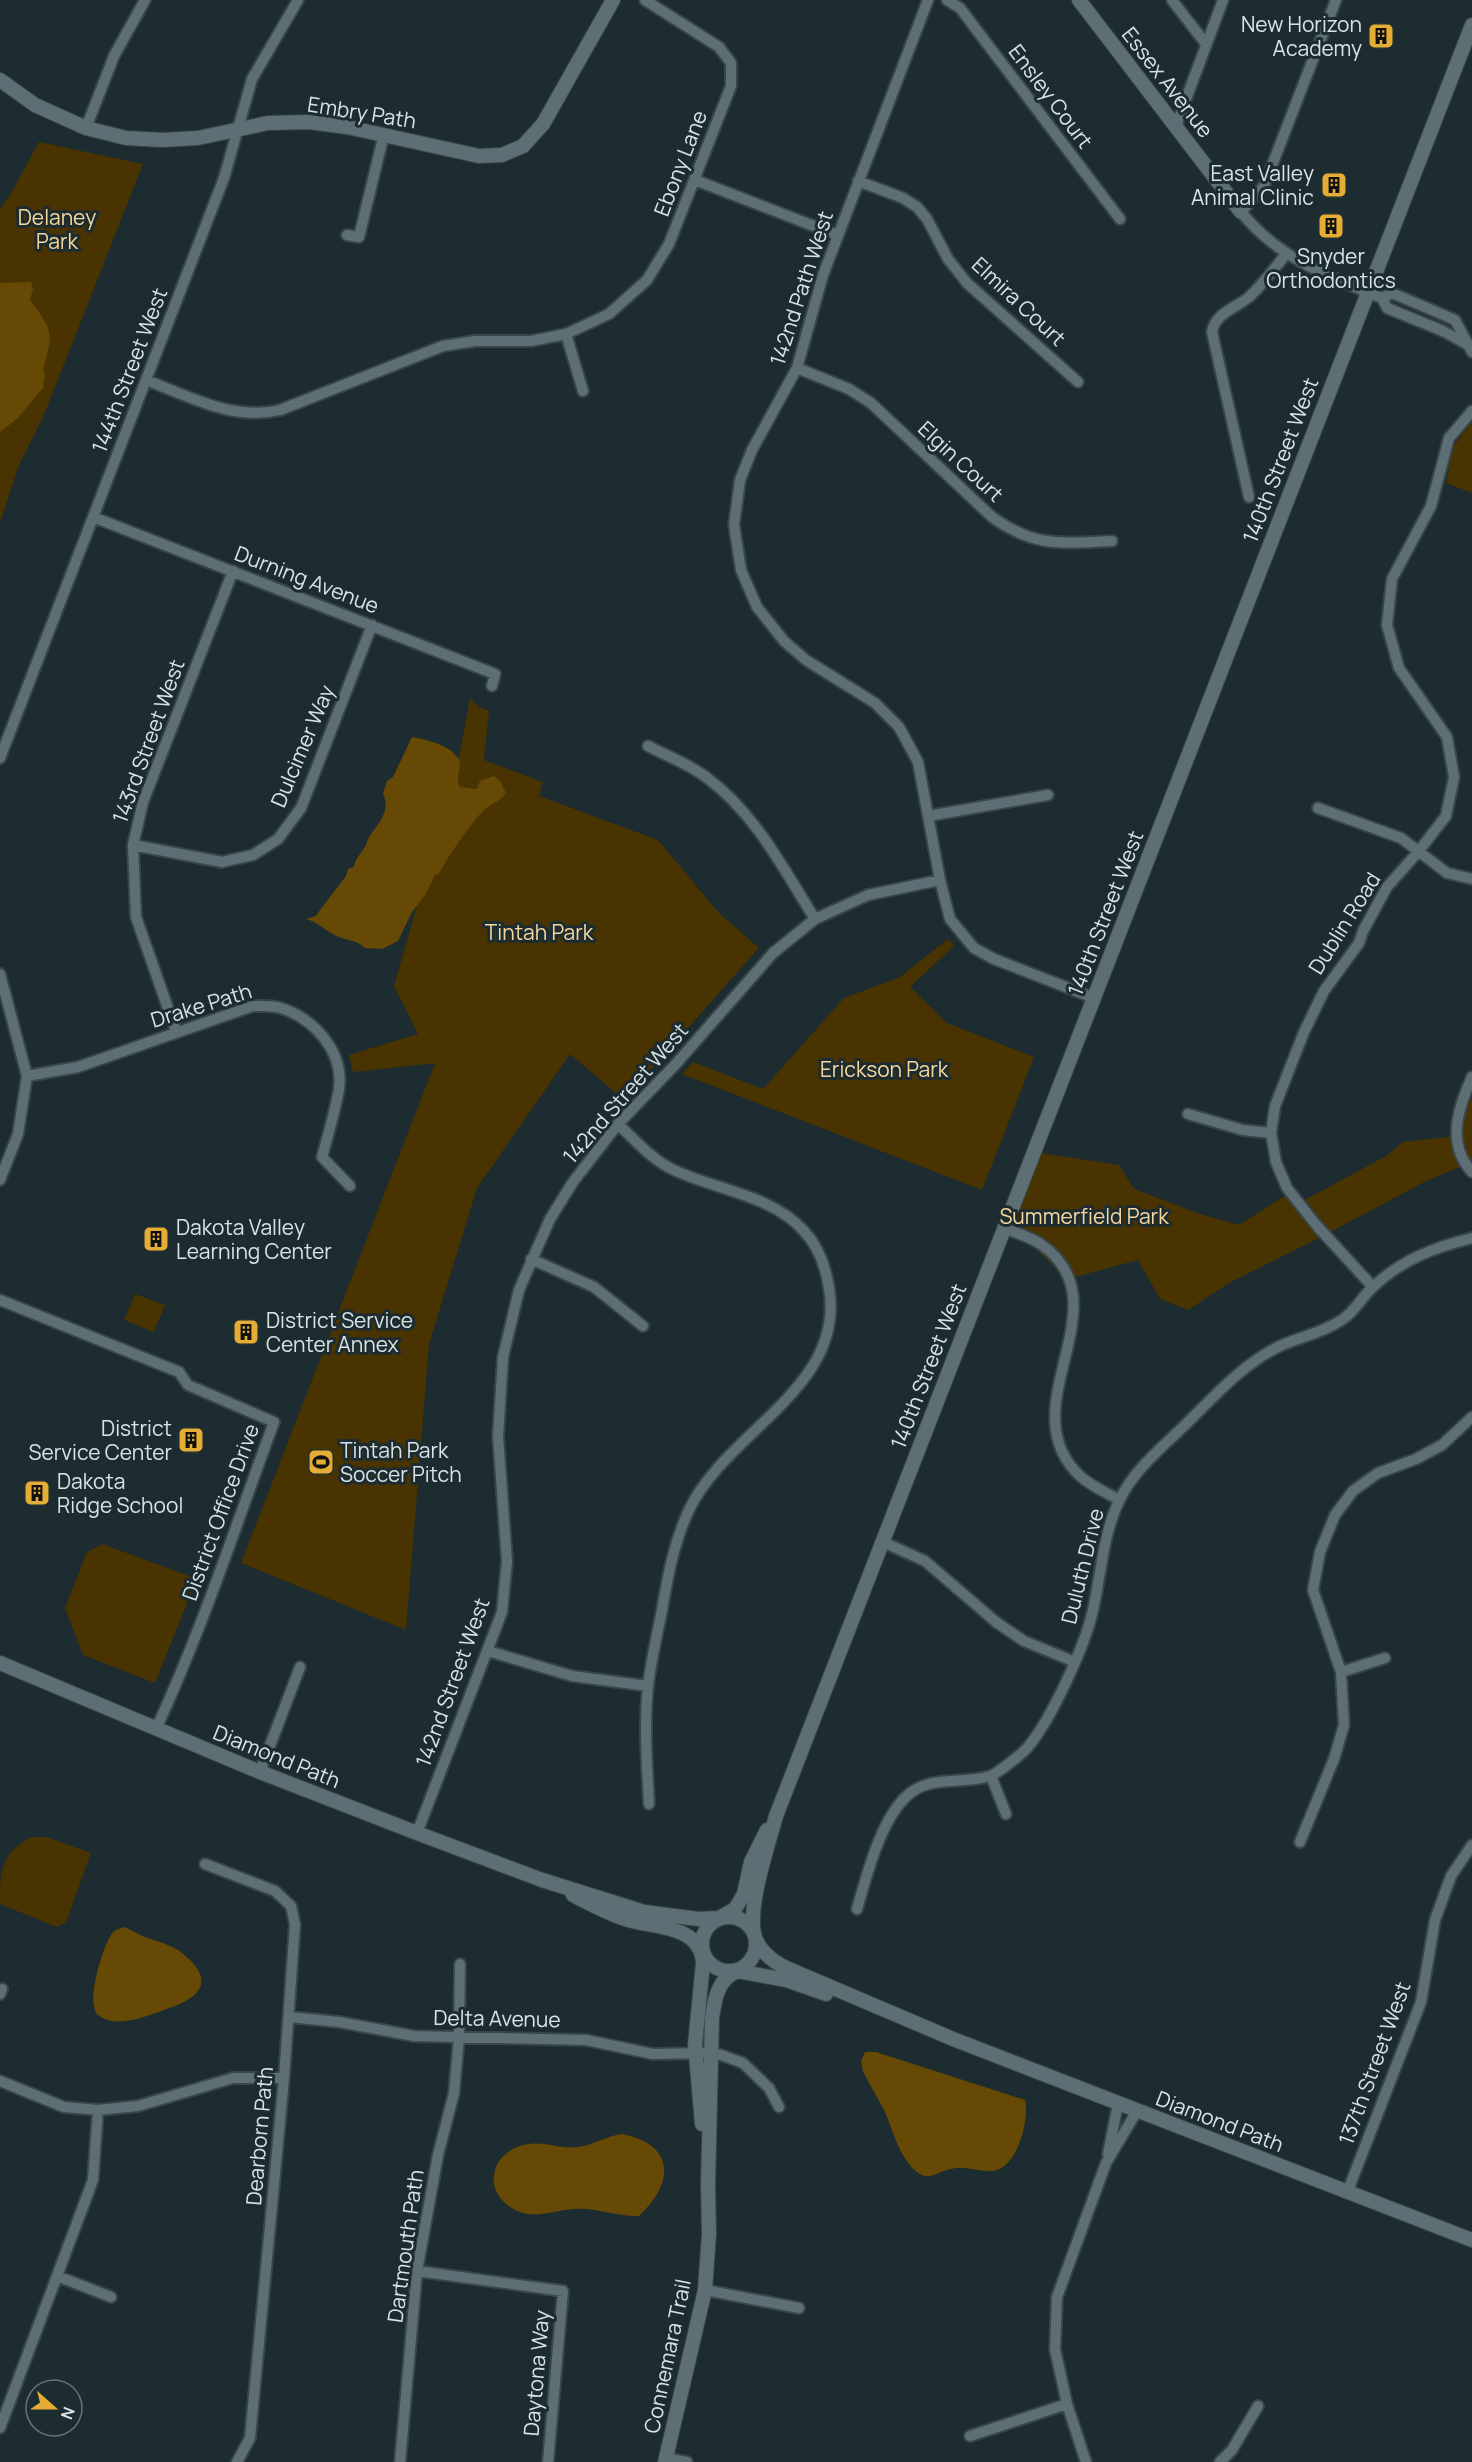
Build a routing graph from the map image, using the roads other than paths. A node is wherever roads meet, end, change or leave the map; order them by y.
1 (298, 0) edge
2 (613, 0) edge
3 (645, 0) edge
4 (928, 0) edge
5 (946, 0) edge
6 (1079, 0) edge
7 (1173, 0) edge
8 (1223, 0) edge
9 (1336, 0) edge
10 (141, 2) edge
11 (1472, 25) edge
12 (1206, 45) junction
13 (0, 80) edge
14 (1176, 126) junction
15 (86, 128) junction
16 (237, 130) junction
17 (384, 135) junction
18 (695, 180) junction
19 (858, 181) junction
20 (1241, 212) junction
21 (1120, 219) dead end
22 (347, 235) dead end
23 (837, 235) junction
24 (1286, 254) junction
25 (1368, 292) junction
26 (1382, 298) junction
27 (566, 334) junction
28 (1470, 348) edge
29 (797, 368) junction
30 (146, 380) junction
31 (1078, 382) dead end
32 (584, 391) dead end
33 (1472, 411) edge
34 (1249, 497) dead end
35 (93, 517) junction
36 (1112, 541) dead end
37 (232, 571) junction
38 (372, 625) junction
39 (492, 686) dead end
40 (648, 746) dead end
41 (0, 758) edge
42 (1048, 795) dead end
43 (1318, 808) dead end
44 (928, 816) junction
45 (133, 845) junction
46 (1418, 852) junction
47 (1472, 879) edge
48 (940, 880) junction
49 (815, 919) junction
50 (1, 981) edge
51 (1094, 998) junction
52 (176, 1031) junction
53 (27, 1076) junction
54 (1472, 1077) edge
55 (1188, 1114) dead end
56 (618, 1124) junction
57 (1271, 1133) junction
58 (1472, 1172) edge
59 (0, 1180) edge
60 (350, 1186) dead end
61 (1004, 1228) junction
62 (1472, 1238) edge
63 (531, 1259) junction
64 (1373, 1287) junction
65 (0, 1300) edge
66 (643, 1326) dead end
67 (1472, 1417) edge
68 (1119, 1500) junction
69 (883, 1542) junction
70 (488, 1651) junction
71 (1385, 1658) dead end
72 (1075, 1662) junction
73 (0, 1663) edge
74 (300, 1667) dead end
75 (1341, 1672) junction
76 (648, 1686) junction
77 (156, 1729) junction
78 (260, 1772) junction
79 (991, 1776) junction
80 (649, 1804) dead end
81 (1006, 1814) dead end
82 (776, 1816) junction
83 (417, 1833) junction
84 (1300, 1842) dead end
85 (1472, 1845) edge
86 (205, 1864) dead end
87 (543, 1880) junction
88 (857, 1909) dead end
89 (719, 1918) junction
90 (754, 1934) junction
91 (702, 1953) junction
92 (460, 1964) dead end
93 (737, 1971) junction
94 (289, 2018) junction
95 (459, 2038) junction
96 (953, 2039) junction
97 (704, 2054) junction
98 (284, 2078) junction
99 (0, 2081) edge
100 (1119, 2103) junction
101 (779, 2107) dead end
102 (98, 2110) junction
103 (1137, 2111) junction
104 (1106, 2163) junction
105 (1347, 2193) junction
106 (1472, 2240) edge
107 (417, 2271) junction
108 (57, 2276) junction
109 (705, 2290) junction
110 (111, 2297) dead end
111 (799, 2308) dead end
112 (1067, 2404) junction
113 (1258, 2406) dead end
114 (0, 2428) edge
115 (970, 2436) dead end
116 (665, 2460) edge
117 (237, 2462) edge
118 (400, 2462) edge
119 (548, 2462) edge
120 (687, 2462) edge
121 (1086, 2462) edge
122 (1220, 2462) edge

1 - 16 street, 144th Street West
2 - 17 street, Embry Path
3 - 18 street, Ebony Lane
4 - 19 street, 142nd Path West
5 - 21 street, Ensley Court
6 - 14 street, Essex Avenue
7 - 12 street
8 - 12 street
9 - 20 street
10 - 15 street
11 - 25 street, 140th Street West
12 - 14 street
13 - 15 street, Embry Path
14 - 20 street, Essex Avenue
15 - 16 street, Embry Path
16 - 17 street, Embry Path
16 - 30 street, 144th Street West
17 - 22 street
18 - 23 street
18 - 27 street, Ebony Lane
19 - 23 street, 142nd Path West
19 - 31 street, Elmira Court
20 - 24 street, Essex Avenue
23 - 29 street, 142nd Path West
24 - 25 street, Essex Avenue
24 - 34 street
25 - 26 street, Essex Avenue
25 - 51 street, 140th Street West
26 - 28 street
26 - 28 street
27 - 30 street, Ebony Lane
27 - 32 street
29 - 36 street, Elgin Court
29 - 44 street, 142nd Path West
30 - 35 street, 144th Street West
33 - 46 street, Dublin Road
35 - 37 street, Durning Avenue
35 - 41 street, 144th Street West
37 - 38 street, Durning Avenue
37 - 45 street, 143rd Street West
38 - 39 street, Durning Avenue
38 - 45 street, Dulcimer Way
40 - 49 street
42 - 44 street
43 - 46 street
44 - 48 street, 142nd Path West
45 - 52 street, 143rd Street West
46 - 47 street
46 - 57 street, Dublin Road
48 - 49 street, 142nd Street West
48 - 51 street, 142nd Path West
49 - 56 street, 142nd Street West
50 - 53 street
51 - 61 street, 140th Street West
52 - 53 street, Drake Path
52 - 60 street, Drake Path
53 - 59 street
54 - 58 street
55 - 57 street
56 - 63 street, 142nd Street West
56 - 76 street
57 - 64 street, Dublin Road
61 - 68 street
61 - 69 street, 140th Street West
62 - 64 street, Duluth Drive
63 - 66 street
63 - 70 street, 142nd Street West
64 - 68 street, Duluth Drive
65 - 77 street, District Office Drive
67 - 75 street
68 - 72 street, Duluth Drive
69 - 72 street
69 - 82 street, 140th Street West
70 - 76 street
70 - 83 street, 142nd Street West
71 - 75 street
72 - 79 street, Duluth Drive
73 - 77 street, Diamond Path
74 - 78 street
75 - 84 street
76 - 80 street
77 - 78 street, Diamond Path
78 - 83 street, Diamond Path
79 - 81 street
79 - 88 street
82 - 89 street, 140th Street West
82 - 90 street, 140th Street West
83 - 87 street, Diamond Path
85 - 105 street, 137th Street West
86 - 94 street, Dearborn Path
87 - 89 street, Diamond Path
87 - 91 street, Diamond Path
89 - 90 street, Diamond Path
89 - 91 street
90 - 93 street
90 - 96 street, Diamond Path
91 - 93 street, Diamond Path
91 - 97 street, Connemara Trail
92 - 95 street, Dartmouth Path
93 - 96 street, Diamond Path
93 - 97 street, Connemara Trail
94 - 95 street, Delta Avenue
94 - 98 street, Dearborn Path
95 - 97 street, Delta Avenue
95 - 107 street, Dartmouth Path
96 - 100 street, Diamond Path
97 - 101 street, Delta Avenue
97 - 109 street, Connemara Trail
98 - 102 street
98 - 117 street, Dearborn Path
99 - 102 street
100 - 103 street, Diamond Path
100 - 104 street
102 - 108 street
103 - 104 street
103 - 105 street, Diamond Path
104 - 112 street
105 - 106 street, Diamond Path
107 - 118 street, Dartmouth Path
107 - 119 street, Daytona Way
108 - 110 street
108 - 114 street
109 - 111 street
109 - 116 street, Connemara Trail
112 - 115 street
112 - 121 street
113 - 122 street
116 - 120 street

